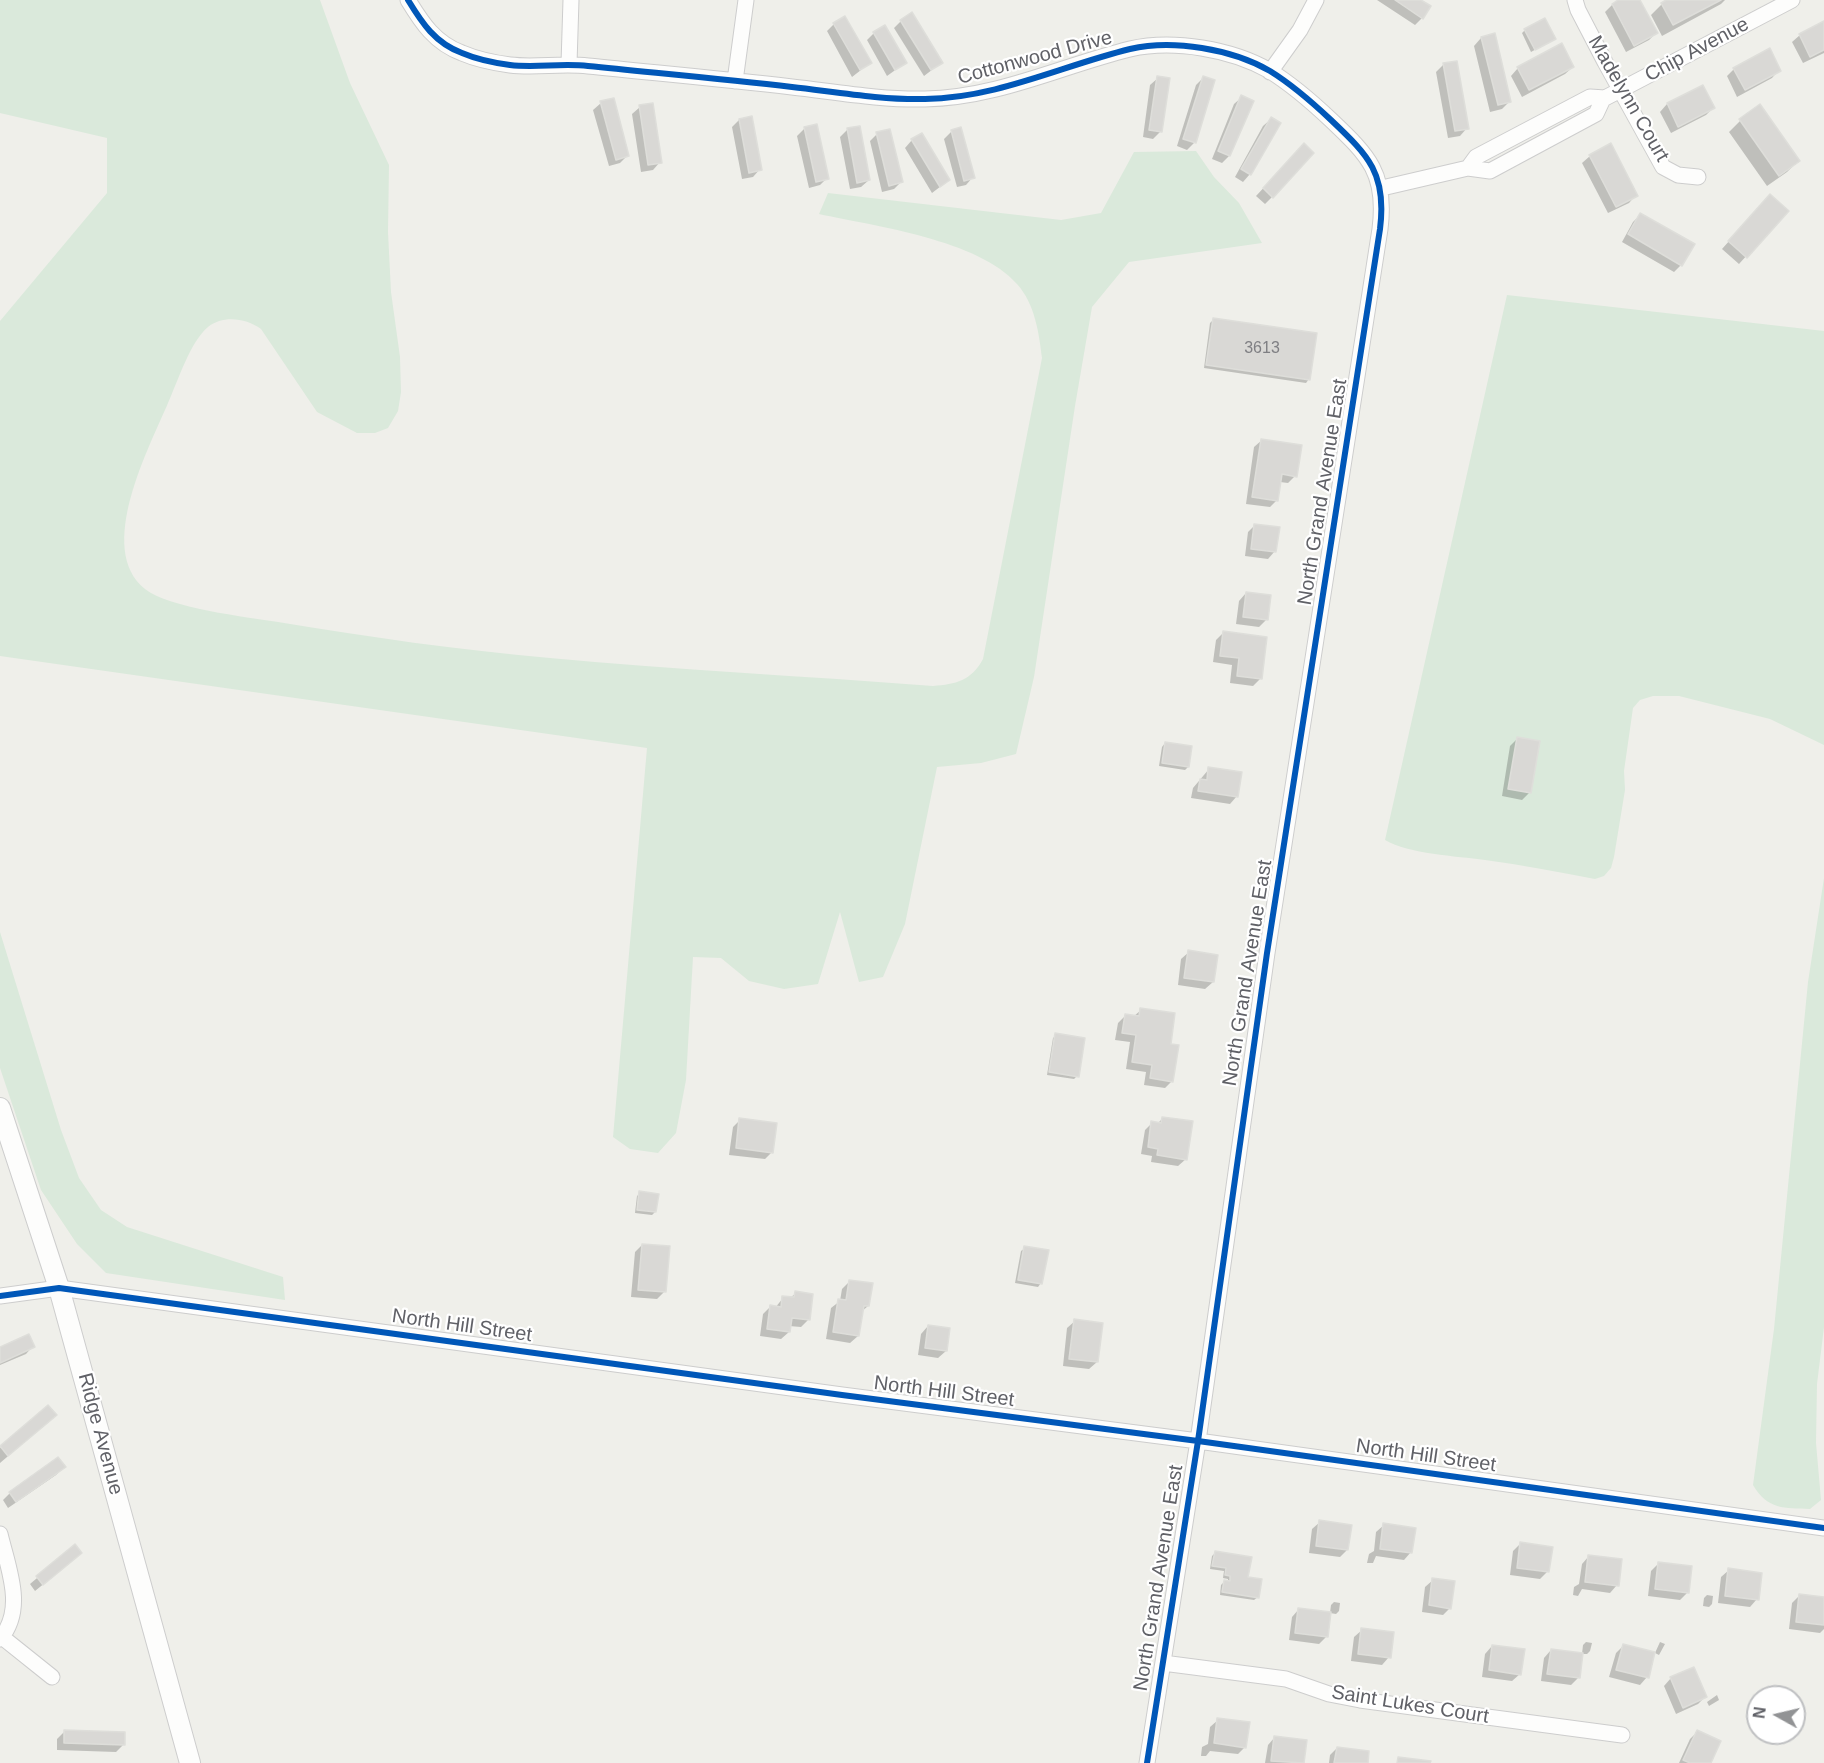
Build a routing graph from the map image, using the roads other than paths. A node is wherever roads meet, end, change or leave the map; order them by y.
1 (408, 0) edge
2 (570, 0) edge
3 (746, 0) edge
4 (1316, 0) edge
5 (1575, 0) edge
6 (1792, 0) edge
7 (569, 64) junction
8 (1270, 72) junction
9 (735, 81) junction
10 (1620, 90) junction
11 (1603, 99) junction
12 (1561, 112) junction
13 (1570, 128) junction
14 (1468, 168) junction
15 (1698, 177) dead end
16 (1382, 188) junction
17 (0, 1108) edge
18 (59, 1288) junction
19 (0, 1296) edge
20 (1198, 1441) junction
21 (1824, 1528) edge
22 (0, 1534) edge
23 (1, 1638) edge
24 (1163, 1663) junction
25 (52, 1677) dead end
26 (1622, 1736) dead end
27 (190, 1763) edge
28 (1147, 1763) edge

1 - 7 street, Cottonwood Drive
2 - 7 street
3 - 9 street
4 - 8 street
5 - 10 street, Madelynn Court
6 - 10 street, Chip Avenue
7 - 9 street, Cottonwood Drive
8 - 9 street, Cottonwood Drive
8 - 16 street, Cottonwood Drive
10 - 11 street, Chip Avenue
10 - 15 street, Madelynn Court
11 - 12 street, Chip Avenue
11 - 13 street, Chip Avenue
12 - 13 street
12 - 14 street, Chip Avenue
13 - 14 street, Chip Avenue
14 - 16 street, Chip Avenue
16 - 20 street, North Grand Avenue East
17 - 18 street, Ridge Avenue
18 - 19 street, North Hill Street
18 - 20 street, North Hill Street
18 - 27 street, Ridge Avenue
20 - 21 street, North Hill Street
20 - 24 street, North Grand Avenue East
22 - 23 street
23 - 25 street
24 - 26 street, Saint Lukes Court
24 - 28 street, North Grand Avenue East

